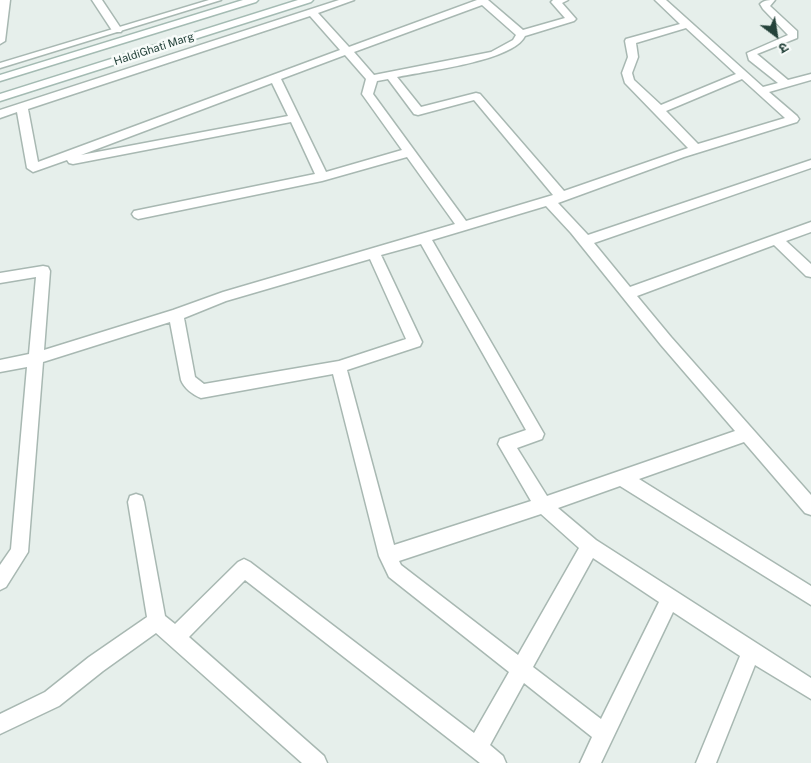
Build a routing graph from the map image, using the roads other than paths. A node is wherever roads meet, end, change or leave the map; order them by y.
1 (5, 0) edge
2 (97, 0) edge
3 (217, 0) edge
4 (253, 0) edge
5 (308, 0) edge
6 (349, 0) edge
7 (562, 0) edge
8 (660, 0) edge
9 (770, 0) edge
10 (312, 12) junction
11 (1, 24) edge
12 (688, 24) junction
13 (117, 30) junction
14 (521, 34) junction
15 (0, 41) edge
16 (347, 51) junction
17 (0, 66) edge
18 (390, 75) junction
19 (743, 75) junction
20 (275, 77) junction
21 (811, 77) edge
22 (0, 78) edge
23 (372, 79) junction
24 (785, 83) junction
25 (761, 91) junction
26 (0, 98) edge
27 (22, 107) junction
28 (659, 110) junction
29 (0, 114) edge
30 (295, 118) junction
31 (696, 149) junction
32 (410, 152) junction
33 (811, 164) edge
34 (33, 168) junction
35 (322, 177) junction
36 (556, 199) junction
37 (138, 214) dead end
38 (464, 227) junction
39 (811, 227) edge
40 (424, 239) junction
41 (776, 239) junction
42 (585, 241) junction
43 (373, 252) junction
44 (811, 272) edge
45 (0, 278) edge
46 (629, 293) junction
47 (176, 315) junction
48 (35, 358) junction
49 (0, 366) edge
50 (339, 367) junction
51 (748, 434) junction
52 (620, 477) junction
53 (136, 502) dead end
54 (543, 505) junction
55 (811, 507) edge
56 (590, 546) junction
57 (388, 556) junction
58 (0, 580) edge
59 (811, 596) edge
60 (670, 599) junction
61 (157, 622) junction
62 (174, 638) junction
63 (751, 652) junction
64 (520, 671) junction
65 (811, 689) edge
66 (0, 724) edge
67 (604, 734) junction
68 (477, 748) junction
69 (317, 763) edge
70 (496, 763) edge
71 (590, 763) edge
72 (706, 763) edge

1 - 11 street
2 - 13 street
3 - 13 lane
4 - 22 street, HaldiGhati Marg
5 - 26 street, HaldiGhati Marg
6 - 10 street
7 - 14 street
8 - 12 street
9 - 24 street
10 - 16 street
10 - 27 street
11 - 15 street
12 - 19 street
12 - 28 street
13 - 17 lane
14 - 16 street
14 - 18 street
16 - 20 street
16 - 23 street
18 - 23 street
18 - 36 street
19 - 25 street
19 - 28 street
20 - 30 street
20 - 34 street
21 - 24 street
23 - 32 street
24 - 25 street
25 - 31 street
27 - 29 street
27 - 34 street
28 - 31 street
30 - 34 street
30 - 35 street
31 - 36 street
32 - 35 street
32 - 38 street
33 - 42 street
35 - 37 street
36 - 38 street
36 - 42 street
38 - 40 street
39 - 41 street
40 - 43 street
40 - 54 street
41 - 44 street
41 - 46 street
42 - 46 street
43 - 47 street
43 - 50 street
45 - 48 street
46 - 51 street
47 - 48 street
47 - 50 street
48 - 49 street
48 - 58 street
50 - 57 street
51 - 52 street
51 - 55 street
52 - 54 street
52 - 59 street
53 - 61 street
54 - 56 street
54 - 57 street
56 - 60 street
56 - 64 street
57 - 64 street
60 - 63 street
60 - 67 street
61 - 62 street
61 - 66 street
62 - 68 street
62 - 69 street
63 - 65 street
63 - 72 street
64 - 67 street
64 - 68 street
67 - 71 street
68 - 70 street

